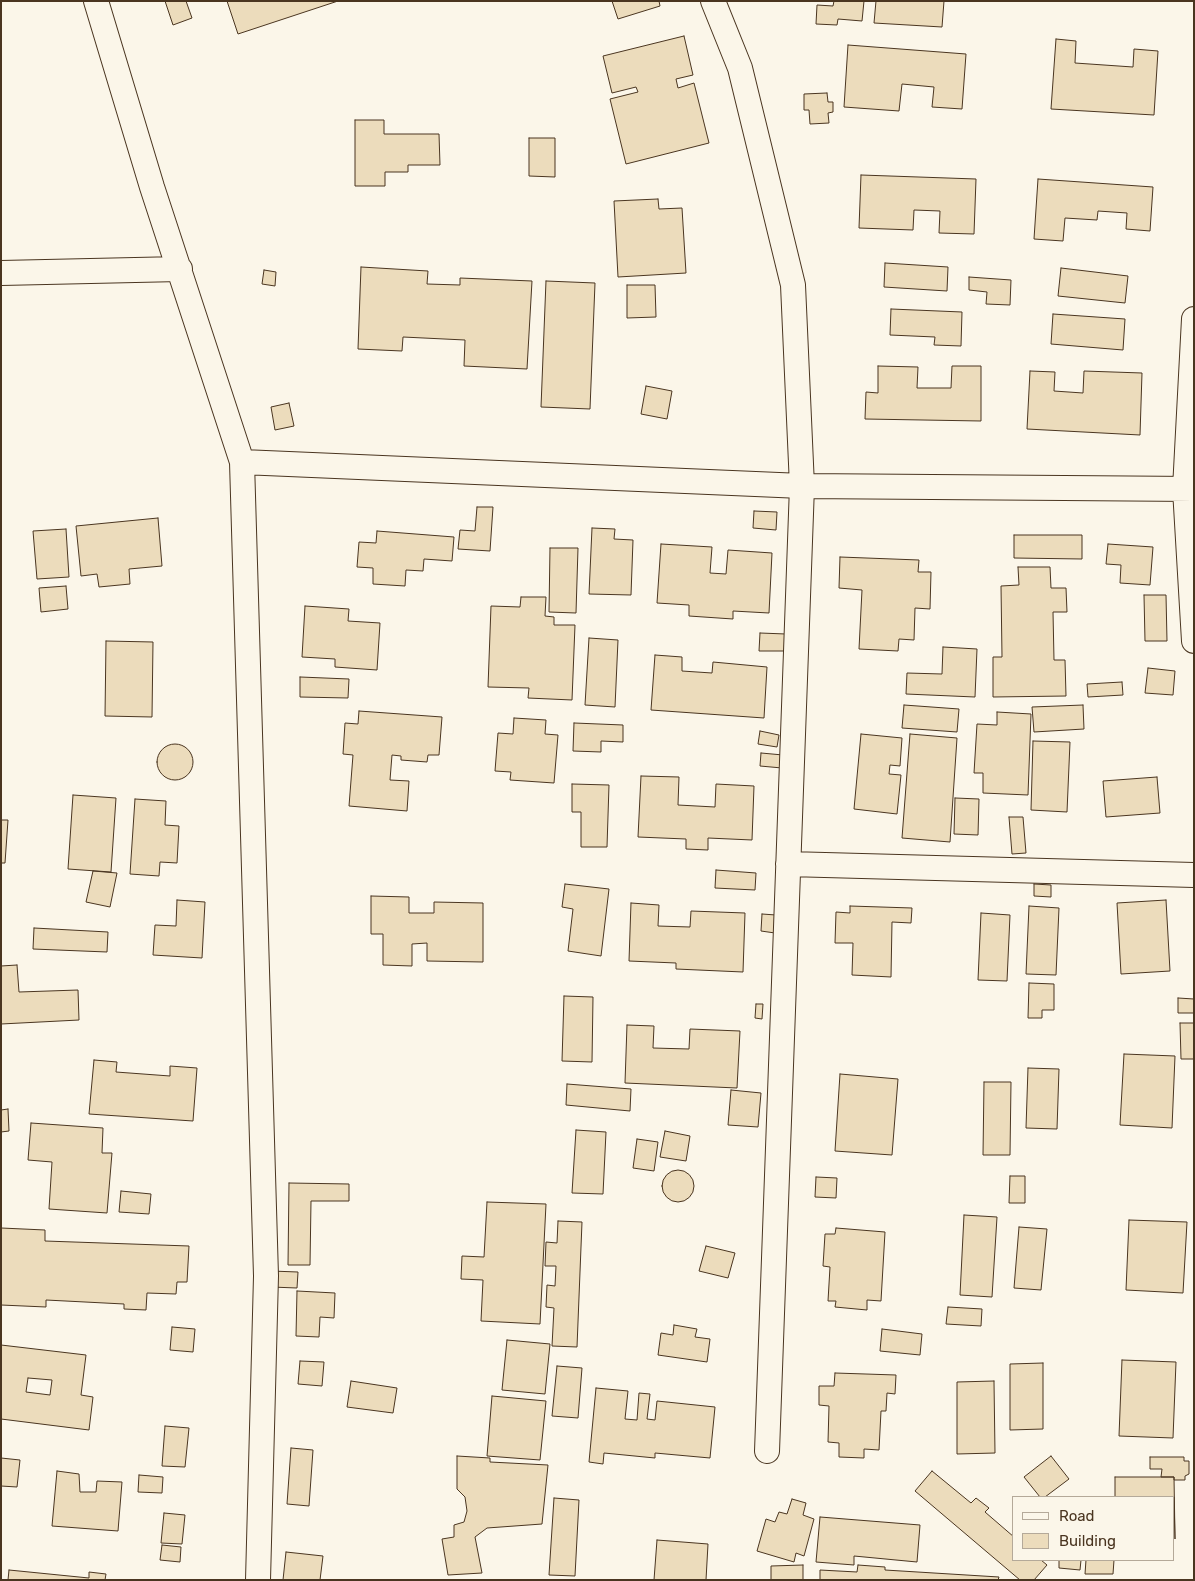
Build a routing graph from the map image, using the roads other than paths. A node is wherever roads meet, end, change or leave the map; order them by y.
1 (96, 1) edge
2 (713, 1) edge
3 (180, 270) junction
4 (1, 273) edge
5 (1194, 320) edge
6 (242, 462) junction
7 (802, 486) junction
8 (1190, 489) edge
9 (1194, 641) edge
10 (788, 864) junction
11 (1194, 875) edge
12 (767, 1452) dead end
13 (258, 1580) edge

1 - 3 street
2 - 7 street
3 - 4 street
3 - 6 street
5 - 8 street
6 - 7 street
6 - 13 street
7 - 8 street
7 - 10 street
8 - 9 street
10 - 11 street
10 - 12 street

